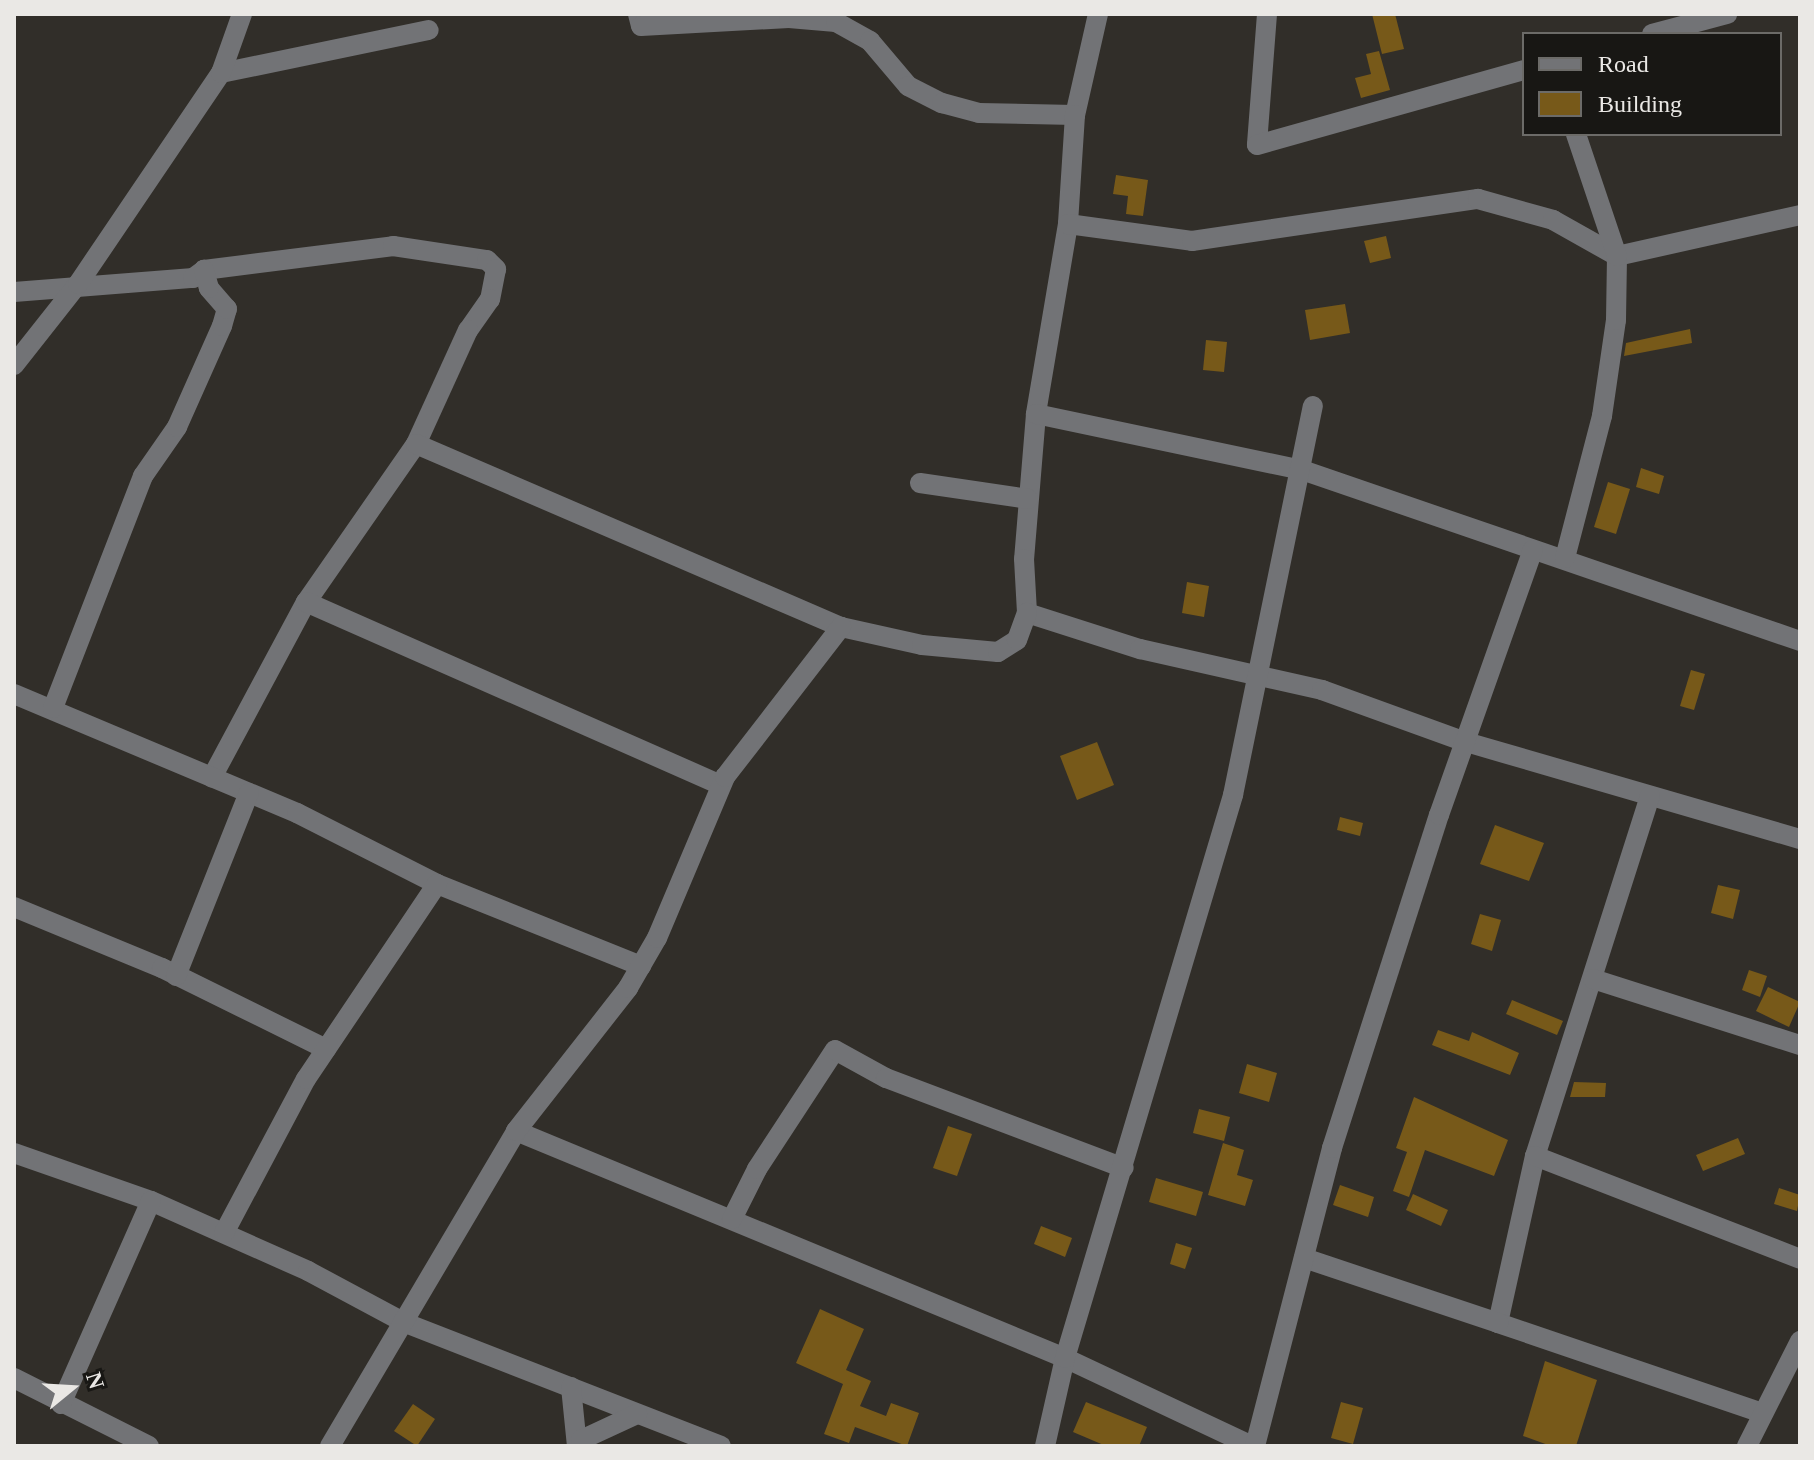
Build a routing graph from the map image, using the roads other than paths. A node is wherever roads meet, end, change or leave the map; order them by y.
1 (242, 14) edge
2 (638, 14) edge
3 (1098, 14) edge
4 (1267, 14) edge
5 (1727, 14) edge
6 (1699, 17) edge
7 (429, 30) dead end
8 (1658, 32) edge
9 (1522, 71) edge
10 (221, 73) junction
11 (1075, 115) junction
12 (1577, 136) edge
13 (1800, 215) edge
14 (1068, 224) junction
15 (1617, 256) junction
16 (204, 270) junction
17 (78, 284) junction
18 (14, 292) edge
19 (14, 365) edge
20 (1313, 406) dead end
21 (1036, 414) junction
22 (416, 444) junction
23 (1302, 470) junction
24 (920, 483) dead end
25 (1028, 499) junction
26 (1533, 550) junction
27 (1565, 558) junction
28 (306, 602) junction
29 (1027, 613) junction
30 (841, 627) junction
31 (1800, 641) edge
32 (1255, 671) junction
33 (14, 694) edge
34 (53, 708) junction
35 (1466, 742) junction
36 (212, 777) junction
37 (720, 785) junction
38 (249, 793) junction
39 (1650, 796) junction
40 (1800, 839) edge
41 (437, 884) junction
42 (14, 907) edge
43 (641, 966) junction
44 (176, 976) junction
45 (1593, 979) junction
46 (1800, 1045) edge
47 (326, 1049) junction
48 (516, 1131) junction
49 (14, 1153) edge
50 (1535, 1156) junction
51 (1124, 1168) junction
52 (151, 1201) junction
53 (732, 1219) junction
54 (224, 1233) junction
55 (1304, 1258) junction
56 (1800, 1259) edge
57 (403, 1322) junction
58 (1498, 1323) junction
59 (1800, 1341) edge
60 (1065, 1358) junction
61 (14, 1378) edge
62 (571, 1387) junction
63 (61, 1404) junction
64 (1763, 1413) junction
65 (637, 1414) junction
66 (579, 1443) edge
67 (149, 1446) edge
68 (330, 1446) edge
69 (721, 1446) edge
70 (1045, 1446) edge
71 (1253, 1446) edge
72 (1747, 1446) edge

1 - 10 street
2 - 11 street
3 - 11 street
4 - 9 street
5 - 6 street
6 - 8 street
7 - 10 street
10 - 17 street
11 - 14 street
12 - 15 street
13 - 15 street
14 - 15 street
14 - 21 street
15 - 27 street
16 - 17 street
16 - 22 street
16 - 34 street
17 - 18 street
17 - 19 street
20 - 23 street
21 - 23 street
21 - 25 street
22 - 28 street
22 - 30 street
23 - 26 street
23 - 32 street
24 - 25 street
25 - 29 street
26 - 27 street
26 - 35 street
27 - 31 street
28 - 36 street
28 - 37 street
29 - 30 street
29 - 32 street
30 - 37 street
32 - 35 street
32 - 51 street
33 - 34 street
34 - 36 street
35 - 39 street
35 - 55 street
36 - 38 street
37 - 43 street
38 - 41 street
38 - 44 street
39 - 40 street
39 - 45 street
41 - 43 street
41 - 47 street
42 - 44 street
43 - 48 street
44 - 47 street
45 - 46 street
45 - 50 street
47 - 54 street
48 - 53 street
48 - 57 street
49 - 52 street
50 - 56 street
50 - 58 street
51 - 53 street
51 - 60 street
52 - 54 street
52 - 63 street
53 - 60 street
54 - 57 street
55 - 58 street
55 - 71 street
57 - 62 street
57 - 68 street
58 - 64 street
59 - 64 street
60 - 70 street
60 - 71 street
61 - 63 street
62 - 65 street
62 - 66 street
63 - 67 street
64 - 72 street
65 - 66 street
65 - 69 street

